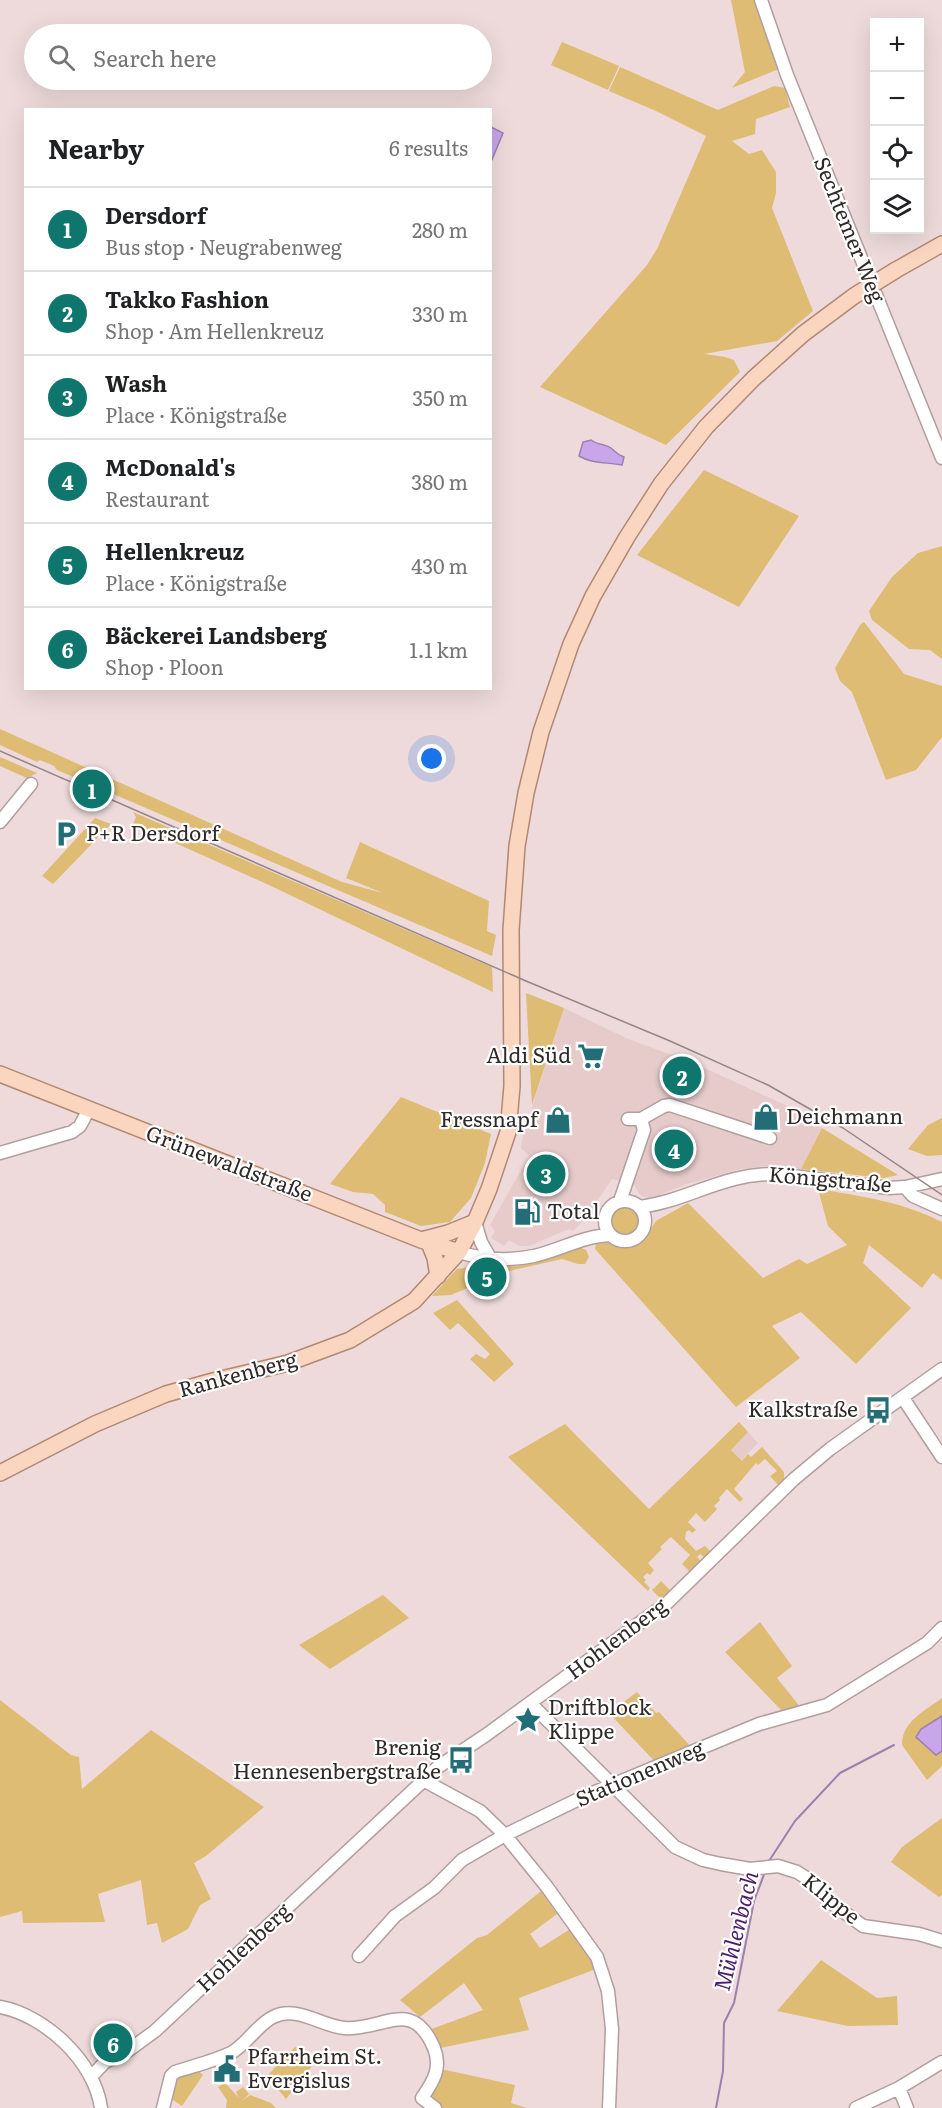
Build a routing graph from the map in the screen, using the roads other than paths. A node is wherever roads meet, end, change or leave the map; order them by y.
1 (761, 0) edge
2 (942, 244) edge
3 (942, 458) edge
4 (31, 784) dead end
5 (0, 822) edge
6 (0, 1074) edge
7 (89, 1109) junction
8 (628, 1119) dead end
9 (641, 1119) junction
10 (770, 1138) dead end
11 (0, 1153) edge
12 (942, 1179) edge
13 (905, 1187) junction
14 (684, 1196) junction
15 (630, 1203) junction
16 (942, 1209) edge
17 (645, 1221) junction
18 (475, 1222) junction
19 (605, 1222) junction
20 (610, 1235) junction
21 (581, 1239) junction
22 (425, 1241) junction
23 (459, 1252) junction
24 (490, 1258) junction
25 (438, 1276) junction
26 (942, 1369) edge
27 (903, 1398) junction
28 (942, 1457) edge
29 (0, 1473) edge
30 (942, 1628) edge
31 (530, 1703) junction
32 (423, 1780) junction
33 (614, 1785) junction
34 (505, 1835) junction
35 (942, 1941) edge
36 (359, 1956) dead end
37 (0, 2007) edge
38 (942, 2061) edge
39 (105, 2062) junction
40 (84, 2064) junction
41 (91, 2077) junction
42 (899, 2088) junction
43 (101, 2108) edge
44 (163, 2108) edge
45 (435, 2108) edge
46 (609, 2108) edge
47 (856, 2108) edge
48 (907, 2108) edge

1 - 3 street, Sechtemer Weg
2 - 18 main road, Rankenberg, bridge
4 - 5 street
6 - 7 main road, Grünewaldstraße
7 - 11 street
7 - 22 main road, Grünewaldstraße
8 - 9 street
9 - 10 street
9 - 15 street
12 - 13 street, Königstraße
13 - 14 street, Königstraße
13 - 16 street
14 - 15 street, Königstraße
14 - 17 street, Königstraße
15 - 17 street
15 - 19 street, Königstraße
17 - 20 street, Königstraße
18 - 22 main road
18 - 23 main road, Rankenberg
18 - 24 street
19 - 20 street
19 - 21 street, Königstraße
20 - 21 street, Königstraße
21 - 24 street, Königstraße
22 - 23 main road, Grünewaldstraße
22 - 25 main road
23 - 24 street, Königstraße
23 - 25 main road, Rankenberg
25 - 29 main road, Rankenberg
26 - 27 street, Hohlenberg
27 - 28 street
27 - 31 street, Hohlenberg
30 - 33 street, Stationenweg
31 - 32 street, Hohlenberg
31 - 33 street, Klippe
32 - 34 street
32 - 39 street, Hohlenberg
33 - 34 street, Stationenweg
33 - 35 street, Klippe
34 - 36 street, Stationenweg
34 - 46 street
37 - 40 street
38 - 42 street
39 - 40 street
39 - 41 street
40 - 41 street
41 - 43 street
42 - 47 street
42 - 48 street
44 - 45 street

